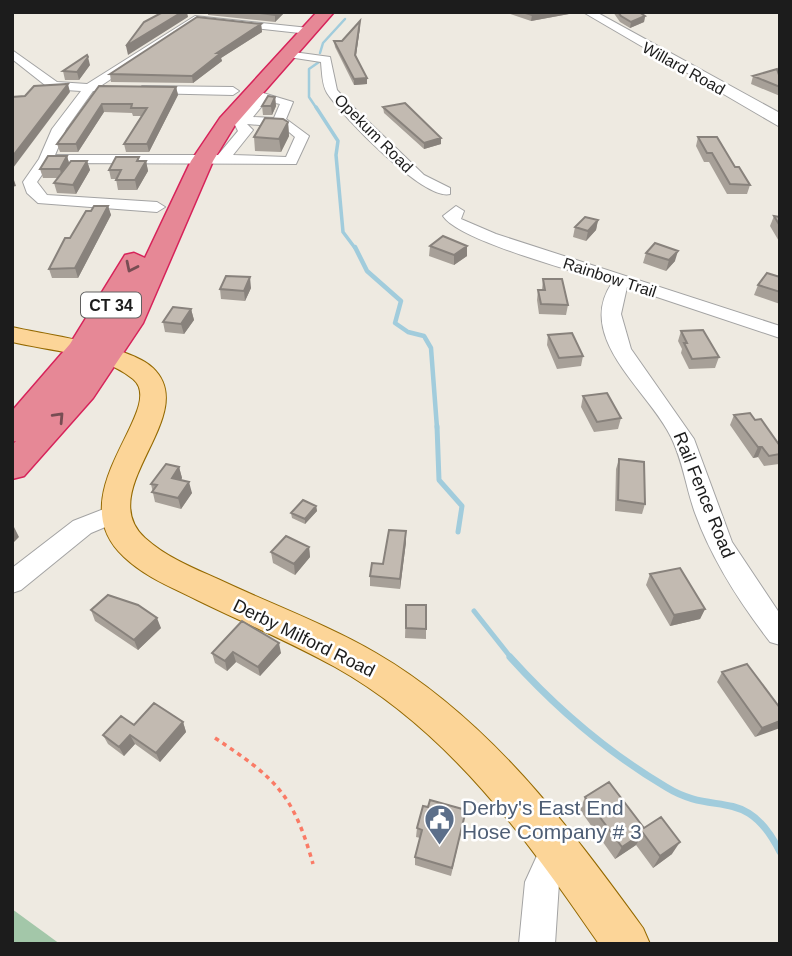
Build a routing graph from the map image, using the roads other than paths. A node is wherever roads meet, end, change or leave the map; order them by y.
1 (326, 12) edge
2 (588, 12) edge
3 (195, 19) joint
4 (304, 24) edge
5 (12, 53) edge
6 (286, 54) junction
7 (90, 88) junction
8 (246, 104) junction
9 (778, 117) edge
10 (278, 122) junction
11 (46, 159) junction
12 (202, 160) junction
13 (34, 172) junction
14 (12, 174) edge
15 (445, 191) dead end
16 (157, 207) junction
17 (456, 211) dead end
18 (622, 281) junction
19 (780, 332) edge
20 (12, 334) edge
21 (94, 355) junction
22 (12, 431) edge
23 (12, 467) edge
24 (114, 514) junction
25 (12, 583) edge
26 (780, 634) edge
27 (558, 848) junction
28 (537, 944) edge
29 (627, 944) edge

1 - 4 highway, CT 34
2 - 9 street, Willard Road
3 - 4 street
3 - 7 street
4 - 6 highway, CT 34
4 - 8 highway, CT 34
5 - 7 street
6 - 8 highway, CT 34
6 - 15 street, Opekum Road
7 - 8 street
7 - 11 street
8 - 10 street
8 - 10 street
8 - 12 highway, CT 34
8 - 12 highway, CT 34
10 - 12 street
11 - 12 street
11 - 13 street
12 - 16 highway, CT 34
12 - 21 highway, CT 34
13 - 14 street
13 - 16 street
16 -> 21 highway, CT 34
17 - 18 street, Rainbow Trail
18 - 19 street, Rainbow Trail
18 - 26 street, Rail Fence Road
20 - 21 main road
21 - 22 highway, CT 34
23 -> 21 highway, CT 34
21 - 24 main road
24 - 25 street
24 - 27 main road, Derby Milford Road
27 - 28 street
27 - 29 main road, Derby Milford Road

